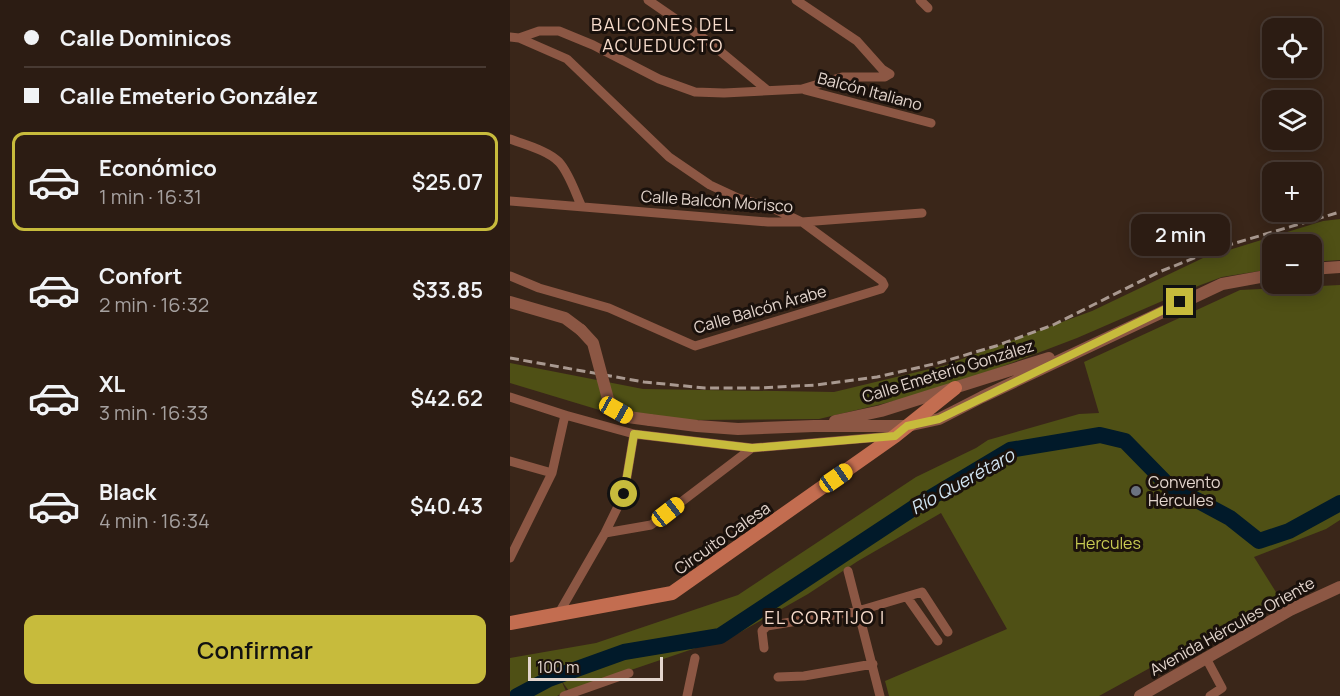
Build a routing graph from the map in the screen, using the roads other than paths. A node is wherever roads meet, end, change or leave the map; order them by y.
1 (648, 0) edge
2 (920, 0) edge
3 (799, 1) edge
4 (928, 8) dead end
5 (515, 38) edge
6 (802, 89) junction
7 (767, 90) junction
8 (931, 123) dead end
9 (510, 139) edge
10 (510, 201) edge
11 (581, 205) junction
12 (922, 213) dead end
13 (802, 222) junction
14 (1340, 267) edge
15 (1322, 268) edge
16 (510, 276) edge
17 (1262, 277) edge
18 (510, 302) edge
19 (1092, 344) junction
20 (976, 381) junction
21 (955, 388) junction
22 (510, 397) edge
23 (982, 397) junction
24 (565, 415) junction
25 (814, 426) junction
26 (907, 426) junction
27 (634, 434) junction
28 (895, 436) junction
29 (752, 448) junction
30 (510, 461) edge
31 (552, 473) junction
32 (605, 533) junction
33 (510, 558) edge
34 (848, 571) dead end
35 (1340, 587) edge
36 (907, 597) junction
37 (858, 611) junction
38 (559, 613) junction
39 (510, 622) edge
40 (948, 632) dead end
41 (938, 641) dead end
42 (764, 648) dead end
43 (695, 658) dead end
44 (1206, 658) junction
45 (873, 664) junction
46 (629, 673) dead end
47 (778, 677) dead end
48 (564, 696) edge
49 (687, 696) edge
50 (880, 696) edge
51 (1140, 696) edge
52 (1210, 696) edge

1 - 7 street
2 - 4 street
3 - 6 street
5 - 7 street
5 - 13 street
6 - 7 street
6 - 8 street, Balcón Italiano
9 - 11 street
10 - 11 street, Calle Balcón Morisco
11 - 13 street, Calle Balcón Morisco
12 - 13 street, Calle Balcón Morisco
13 - 16 street, Calle Balcón Árabe
14 - 15 street
17 - 19 street, Calle Emeterio González
18 - 25 street, Calle Emeterio González, bridge
19 - 20 street, Calle Emeterio González
19 - 23 street, Calle Emeterio González
20 - 21 street, Calle Emeterio González
20 - 23 street
21 - 25 street, Calle Emeterio González
21 - 26 main road, Circuito Calesa
22 - 24 street
23 - 26 street, Calle Emeterio González
24 - 27 street
24 - 31 street
25 - 26 street, Calle Emeterio González
26 - 28 main road, Circuito Calesa
27 - 29 street
27 - 32 street
28 - 29 street
28 - 38 main road, Circuito Calesa
29 - 32 street
30 - 31 street
31 - 33 street
32 - 38 street
34 - 37 street
35 - 44 street, Avenida Hércules Oriente
36 - 37 street
36 - 40 street
36 - 41 street
37 - 42 street
37 - 45 street
38 - 39 main road, Circuito Calesa
43 - 49 street
44 - 51 street, Avenida Hércules Oriente
44 - 52 street
45 - 47 street
45 - 50 street
46 - 48 street

